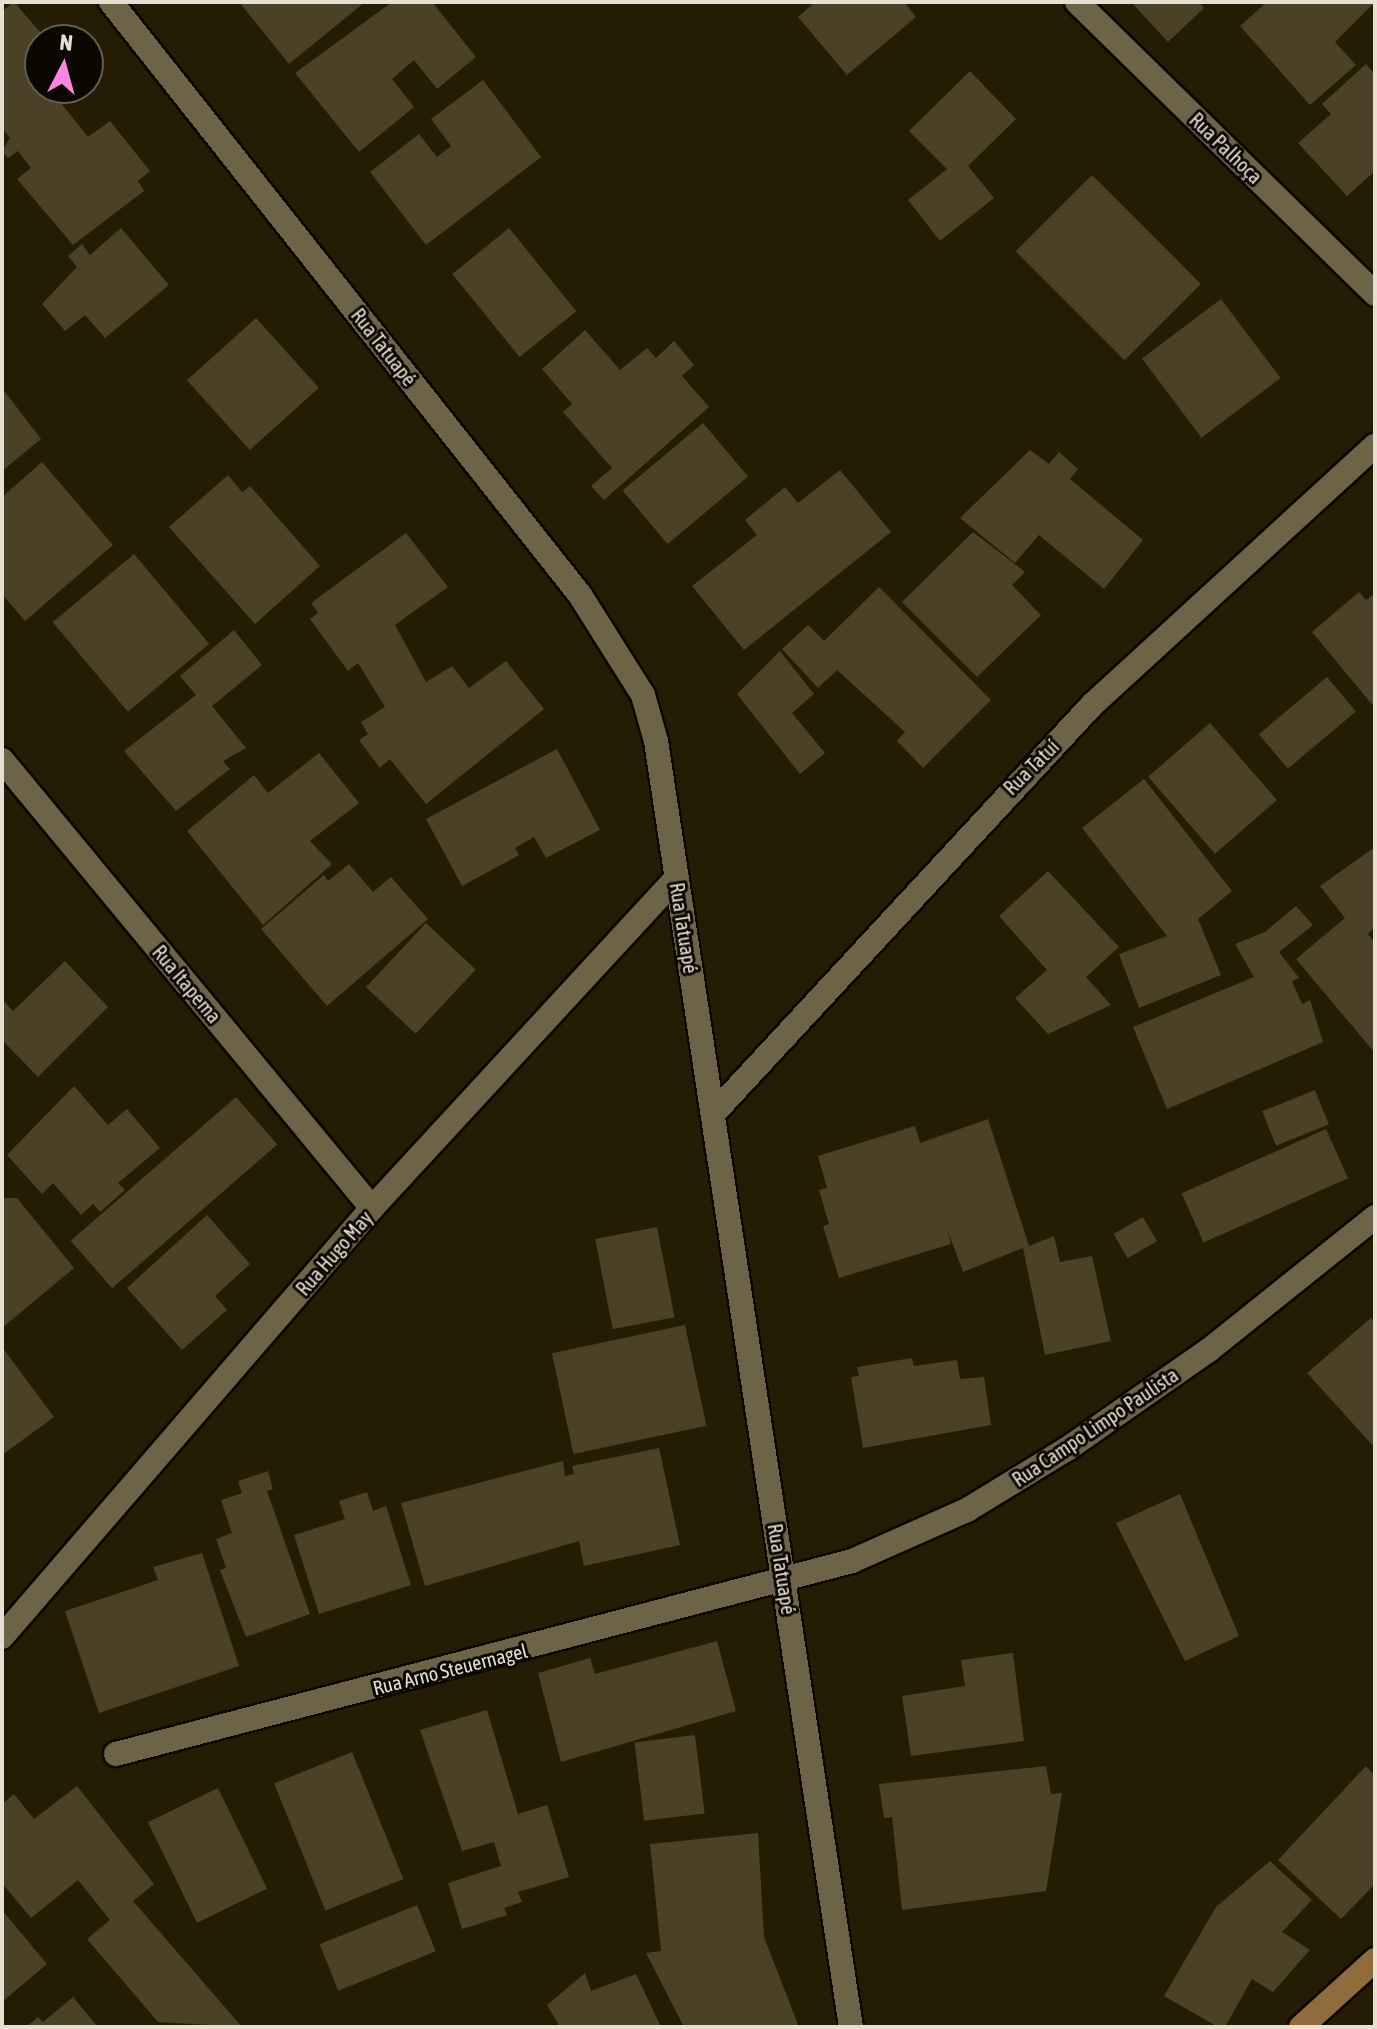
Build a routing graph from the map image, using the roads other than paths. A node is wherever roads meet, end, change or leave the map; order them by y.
1 (111, 2) edge
2 (1077, 2) edge
3 (1375, 294) edge
4 (1375, 446) edge
5 (2, 760) edge
6 (677, 878) junction
7 (713, 1114) junction
8 (372, 1208) junction
9 (1375, 1217) edge
10 (784, 1584) junction
11 (2, 1637) edge
12 (116, 1754) dead end
13 (1375, 1960) edge
14 (851, 2027) edge
15 (1301, 2027) edge

1 - 6 street, Rua Tatuapé
2 - 3 street, Rua Palhoça
4 - 7 street, Rua Tatuí
5 - 8 street, Rua Itapema
6 - 7 street, Rua Tatuapé
6 - 8 street, Rua Hugo May
7 - 10 street, Rua Tatuapé
8 - 11 street, Rua Hugo May
9 - 10 street, Rua Campo Limpo Paulista
10 - 12 street, Rua Arno Steuernagel
10 - 14 street, Rua Tatuapé
13 - 15 street

